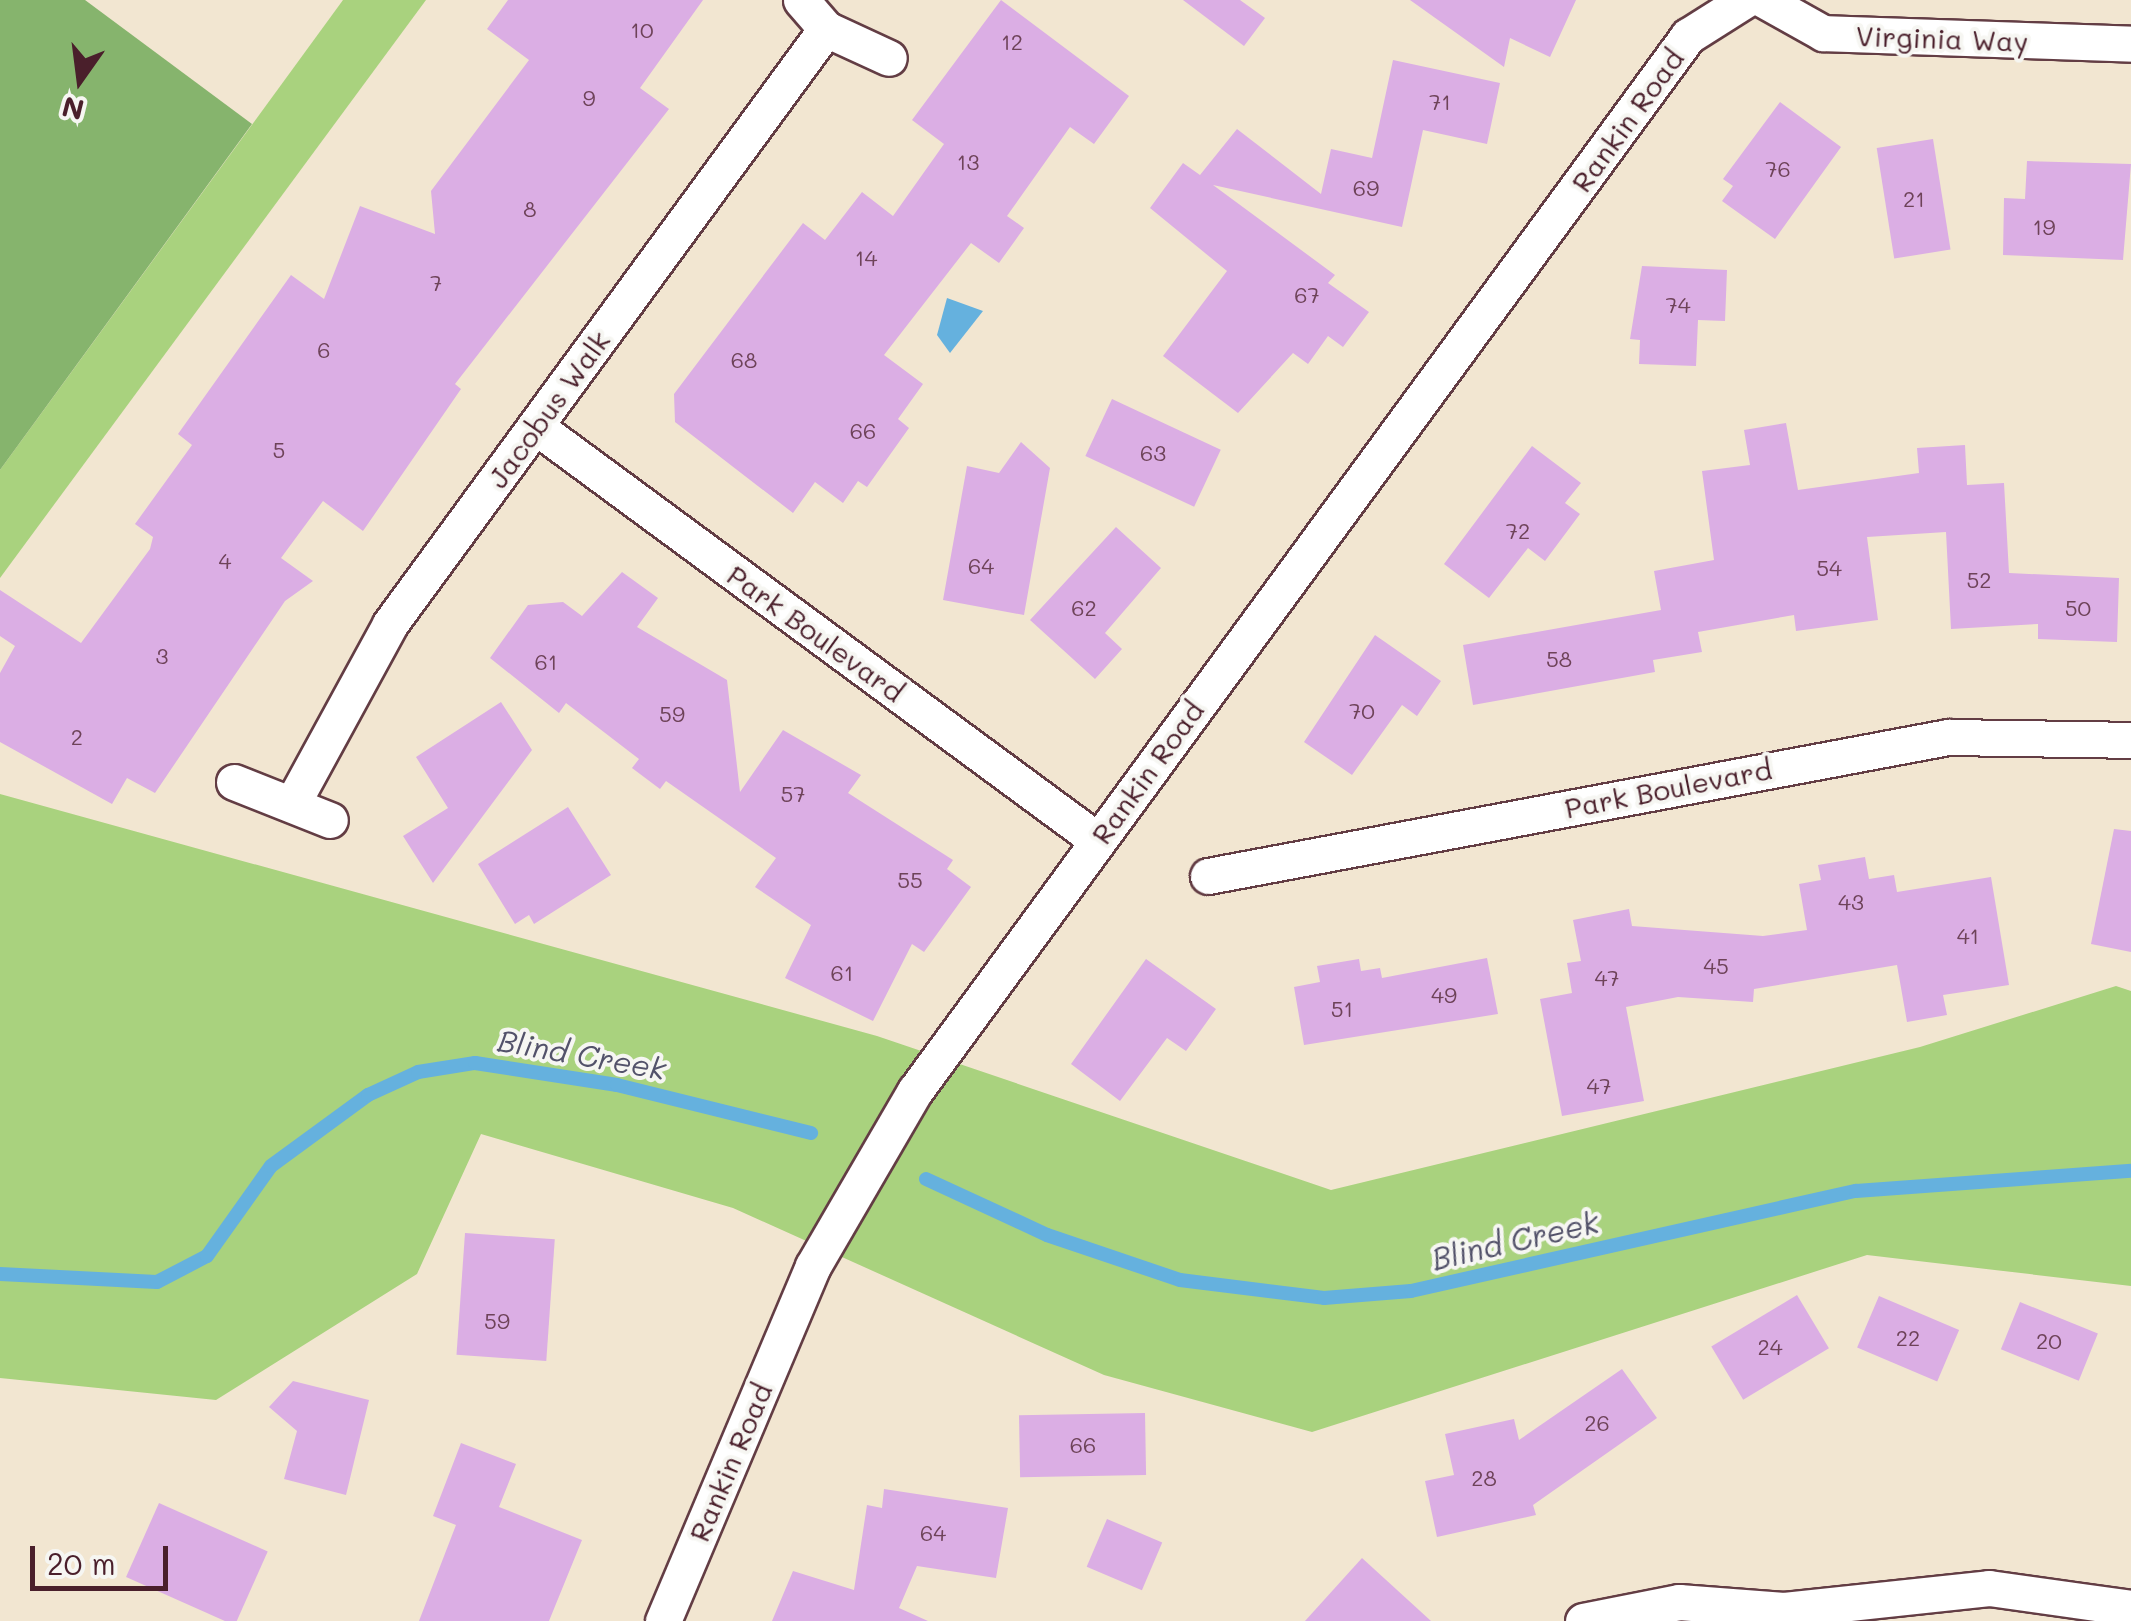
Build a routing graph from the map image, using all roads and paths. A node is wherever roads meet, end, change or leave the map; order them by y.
1 (801, 0) edge
2 (1745, 0) edge
3 (1764, 0) edge
4 (826, 29) junction
5 (2131, 44) edge
6 (889, 58) dead end
7 (535, 426) junction
8 (2131, 740) edge
9 (234, 782) dead end
10 (292, 804) junction
11 (330, 820) dead end
12 (1097, 840) junction
13 (1208, 876) dead end
14 (2131, 1608) edge
15 (1772, 1616) edge
16 (663, 1621) edge
17 (1583, 1621) edge

1 - 4 street
2 - 12 street, Rankin Road
3 - 5 street, Virginia Way
4 - 6 street
4 - 7 street, Jacobus Walk
7 - 10 street, Jacobus Walk
7 - 12 street, Park Boulevard
8 - 13 street, Park Boulevard
9 - 10 street
10 - 11 street
12 - 16 street, Rankin Road
14 - 15 street
15 - 17 street

